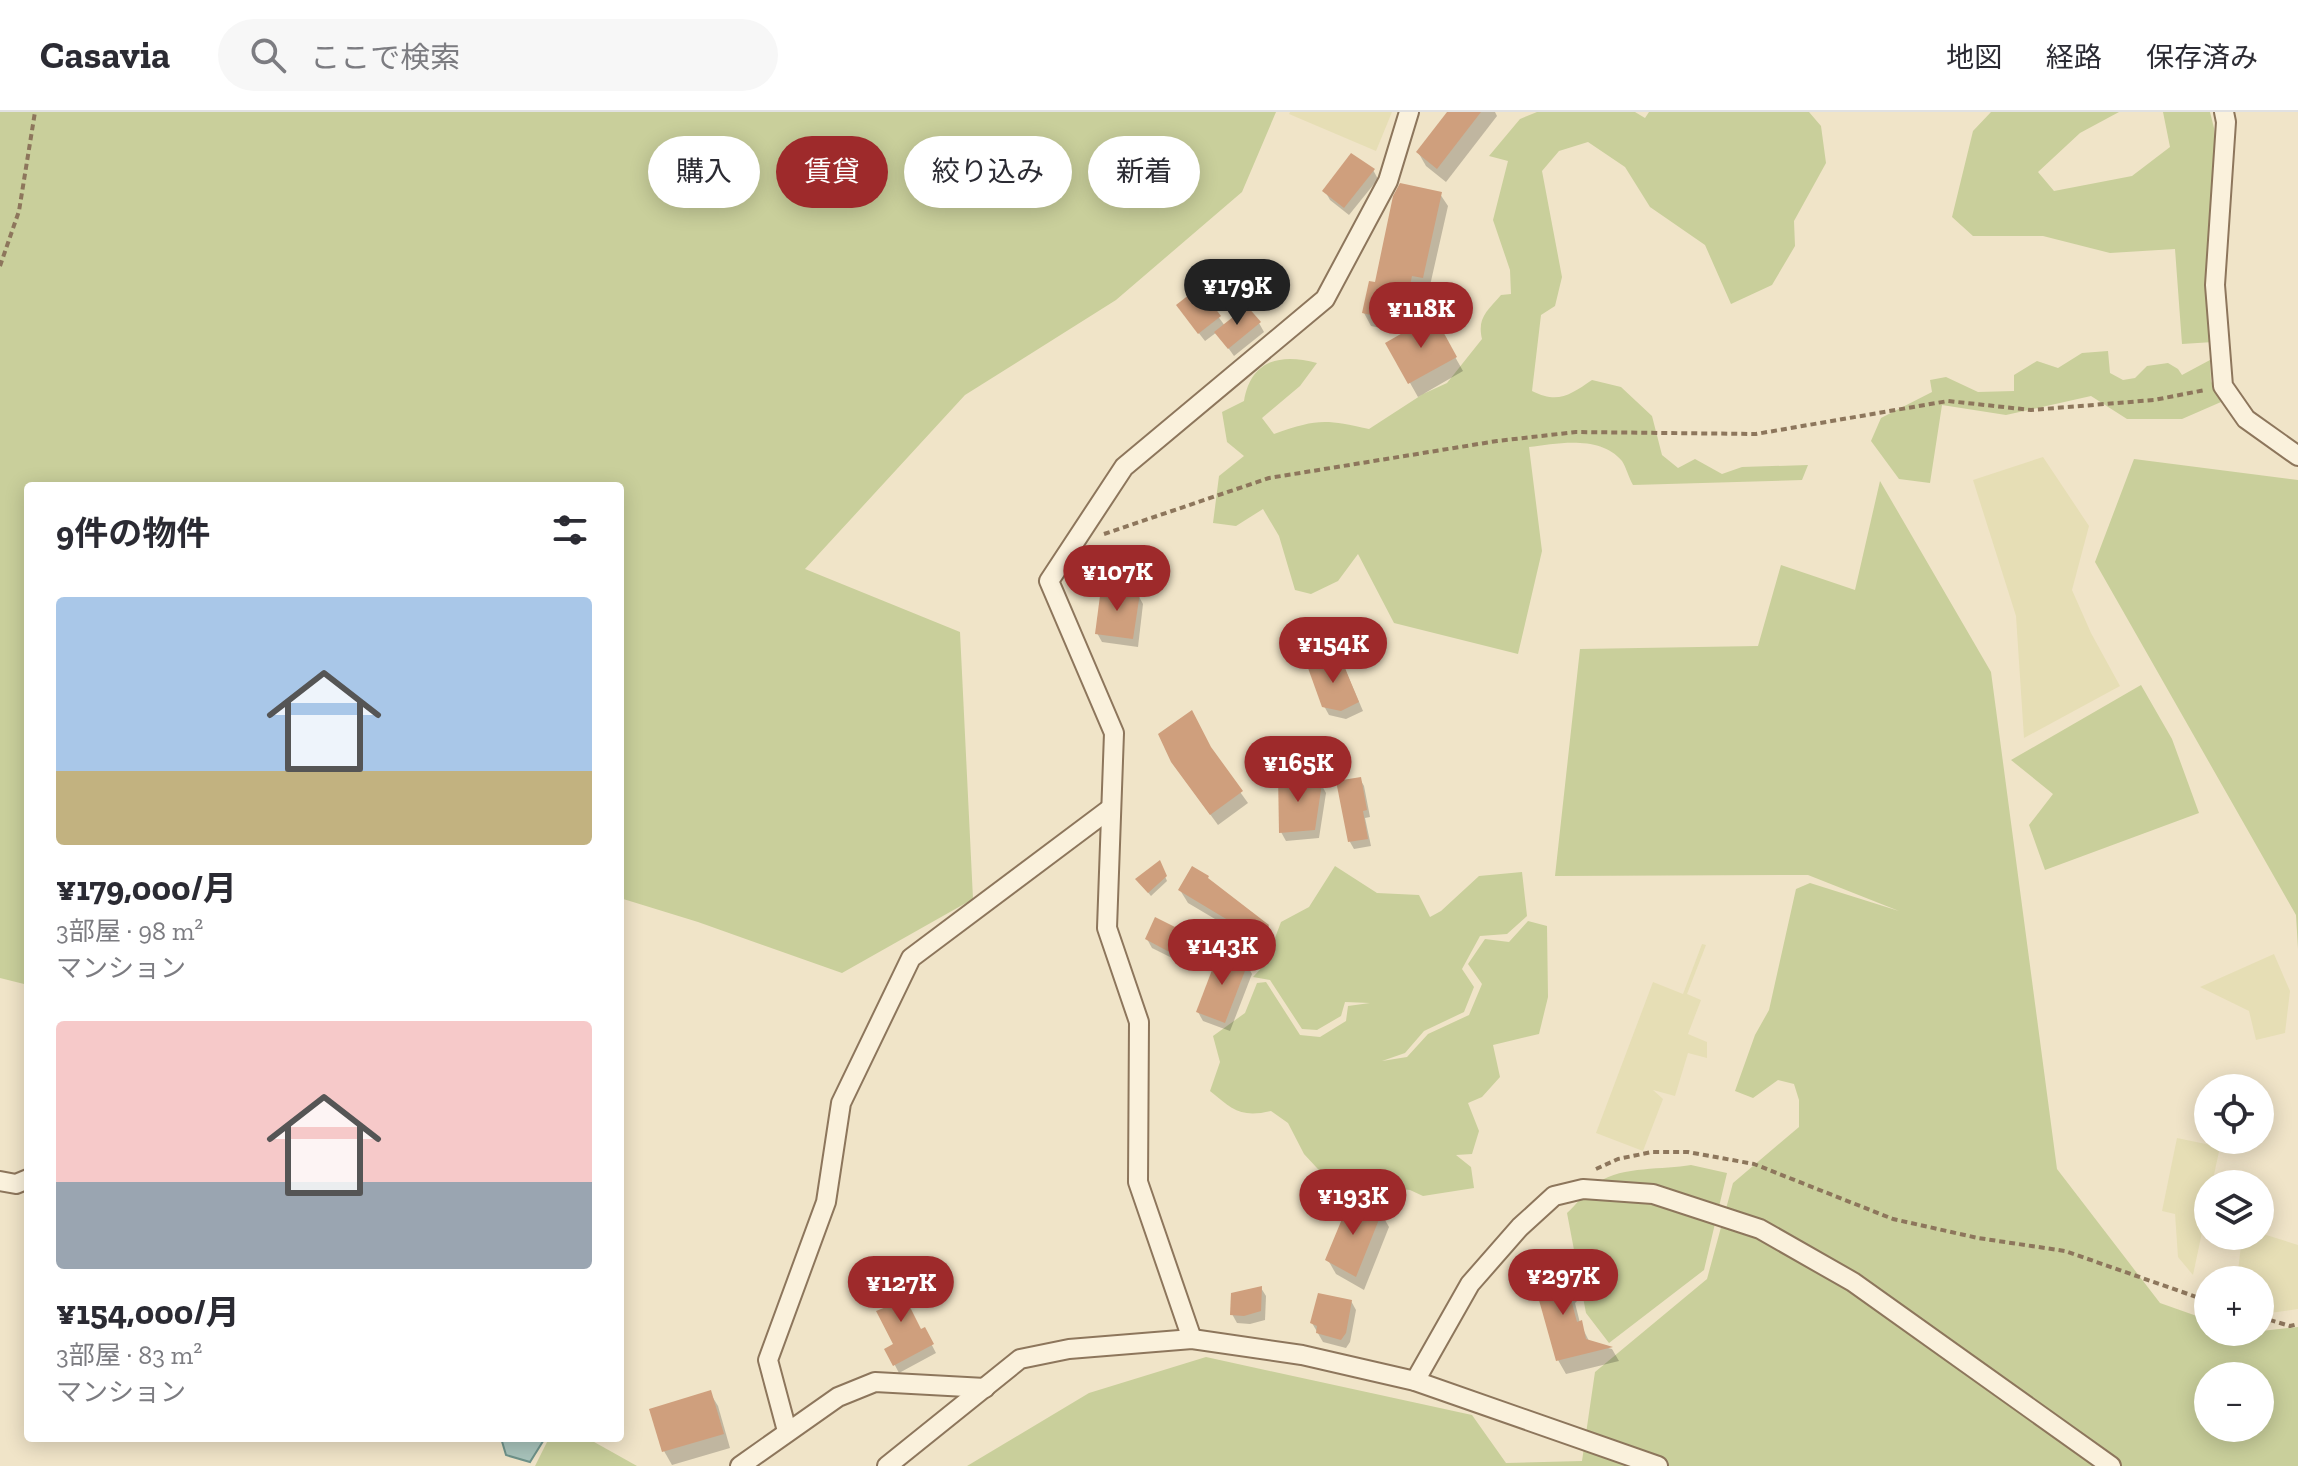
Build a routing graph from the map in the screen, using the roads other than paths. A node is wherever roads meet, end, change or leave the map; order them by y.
1 (1409, 112) edge
2 (2224, 112) edge
3 (2298, 456) edge
4 (1111, 808) junction
5 (0, 1181) edge
6 (24, 1181) edge
7 (1192, 1339) junction
8 (1415, 1381) junction
9 (985, 1388) junction
10 (787, 1431) junction
11 (740, 1466) edge
12 (887, 1466) edge
13 (1658, 1466) edge
14 (2111, 1466) edge

1 - 4 street
2 - 3 street
4 - 7 street
4 - 10 street
5 - 6 street
7 - 8 street
7 - 9 street
8 - 13 street
8 - 14 street
9 - 10 street
9 - 12 street
10 - 11 street

